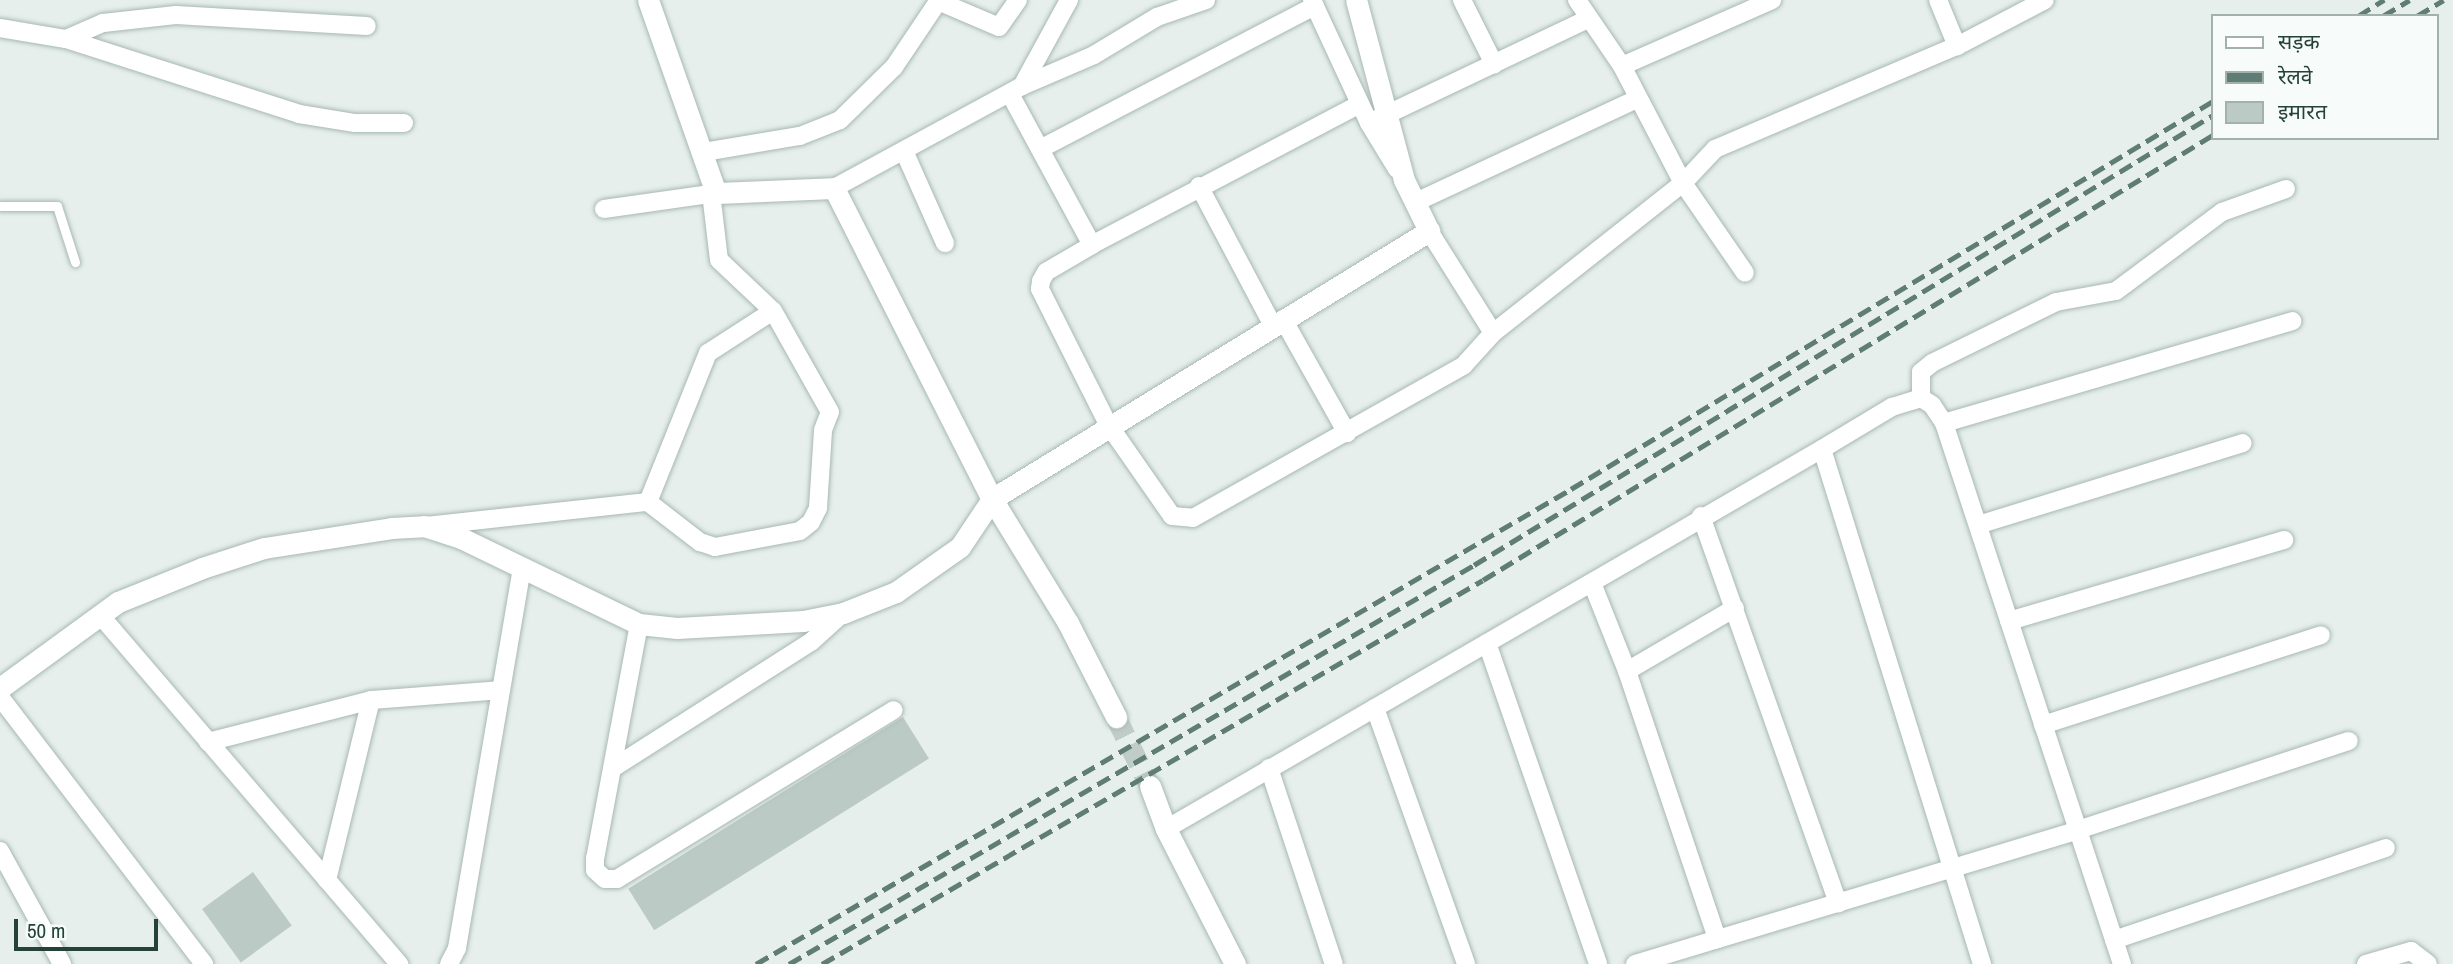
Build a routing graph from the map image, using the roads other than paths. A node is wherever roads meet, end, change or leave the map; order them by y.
1 (648, 0) edge
2 (1018, 0) edge
3 (1069, 0) edge
4 (1166, 0) edge
5 (1206, 0) edge
6 (1356, 0) edge
7 (1462, 0) edge
8 (1577, 0) edge
9 (1772, 0) edge
10 (1938, 0) edge
11 (2045, 0) edge
12 (938, 1) edge
13 (1313, 3) edge
14 (1157, 17) junction
15 (1588, 19) junction
16 (367, 26) dead end
17 (0, 28) edge
18 (66, 39) junction
19 (1957, 46) junction
20 (1494, 64) junction
21 (1622, 66) junction
22 (1016, 90) junction
23 (1637, 99) junction
24 (1360, 104) junction
25 (1377, 119) junction
26 (404, 123) dead end
27 (1040, 149) junction
28 (904, 150) junction
29 (704, 152) junction
30 (1683, 183) junction
31 (1199, 186) junction
32 (834, 188) junction
33 (2286, 189) dead end
34 (714, 193) junction
35 (1416, 202) junction
36 (0, 206) edge
37 (604, 209) dead end
38 (1429, 231) junction
39 (945, 243) dead end
40 (1092, 245) junction
41 (75, 262) dead end
42 (1745, 273) dead end
43 (773, 311) junction
44 (1278, 321) junction
45 (2292, 321) dead end
46 (1493, 333) junction
47 (1921, 398) junction
48 (1944, 423) junction
49 (1108, 424) junction
50 (1347, 433) junction
51 (2243, 443) dead end
52 (1822, 449) junction
53 (992, 499) junction
54 (648, 502) junction
55 (1701, 516) junction
56 (1978, 525) junction
57 (424, 526) junction
58 (2284, 540) dead end
59 (522, 566) junction
60 (1592, 583) junction
61 (1735, 608) junction
62 (843, 613) junction
63 (100, 614) junction
64 (2010, 621) junction
65 (639, 624) junction
66 (2321, 635) dead end
67 (1486, 643) junction
68 (1627, 671) junction
69 (0, 688) edge
70 (500, 690) junction
71 (0, 697) edge
72 (371, 700) junction
73 (1375, 708) junction
74 (894, 710) dead end
75 (1116, 717) tunnel mouth
76 (2043, 725) junction
77 (2349, 741) dead end
78 (208, 742) junction
79 (614, 768) junction
80 (1269, 768) junction
81 (1150, 786) tunnel mouth
82 (1166, 829) junction
83 (2078, 830) junction
84 (2386, 848) dead end
85 (0, 851) edge
86 (1950, 869) junction
87 (327, 880) junction
88 (1838, 903) junction
89 (1717, 939) junction
90 (2114, 940) junction
91 (62, 964) edge
92 (204, 964) edge
93 (399, 964) edge
94 (449, 964) edge
95 (1234, 964) edge
96 (1334, 964) edge
97 (1466, 964) edge
98 (1598, 964) edge
99 (1635, 964) edge
100 (1982, 964) edge
101 (2122, 964) edge
102 (2366, 964) edge
103 (2428, 964) edge

1 - 29 street
2 - 12 street
3 - 22 street
4 - 14 street
5 - 14 street
6 - 25 street
7 - 20 street
8 - 15 street
9 - 21 street
10 - 19 street
11 - 19 street
12 - 29 street
13 - 24 street
13 - 27 street
14 - 22 street
15 - 20 street
15 - 21 street
16 - 18 street
17 - 18 street
18 - 26 street
19 - 30 street
20 - 25 street
21 - 23 street
22 - 27 street
22 - 28 street
23 - 30 street
23 - 35 street
24 - 25 street
24 - 31 street
25 - 35 street
27 - 40 street
28 - 32 street
28 - 39 street
29 - 34 street
30 - 42 street
30 - 46 street
31 - 40 street
31 - 44 street
32 - 34 street
32 - 53 street
33 - 47 street
34 - 37 street
34 - 43 street
35 - 38 street
36 - 41 lane
38 - 44 street
38 - 46 street
40 - 49 street
43 - 54 street
43 - 54 street
44 - 49 street
44 - 50 street
45 - 48 street
46 - 50 street
47 - 48 street
47 - 52 street
48 - 56 street
49 - 50 street
49 - 53 street
51 - 56 street
52 - 55 street
52 - 86 street
53 - 62 street
53 - 75 street
54 - 57 street
55 - 60 street
55 - 61 street
56 - 64 street
57 - 59 street
57 - 63 street
58 - 64 street
59 - 65 street
59 - 70 street
60 - 67 street
60 - 68 street
61 - 68 street
61 - 88 street
62 - 65 street
62 - 79 street
63 - 69 street
63 - 78 street
64 - 76 street
65 - 79 street
66 - 76 street
67 - 73 street
67 - 98 street
68 - 89 street
70 - 72 street
70 - 94 street
71 - 92 street
72 - 78 street
72 - 87 street
73 - 80 street
73 - 97 street
74 - 79 street
76 - 83 street
77 - 83 street
78 - 87 street
80 - 82 street
80 - 96 street
81 - 82 street
82 - 95 street
83 - 86 street
83 - 90 street
84 - 90 street
85 - 91 street
86 - 88 street
86 - 100 street
87 - 93 street
88 - 89 street
89 - 99 street
90 - 101 street
102 - 103 street

